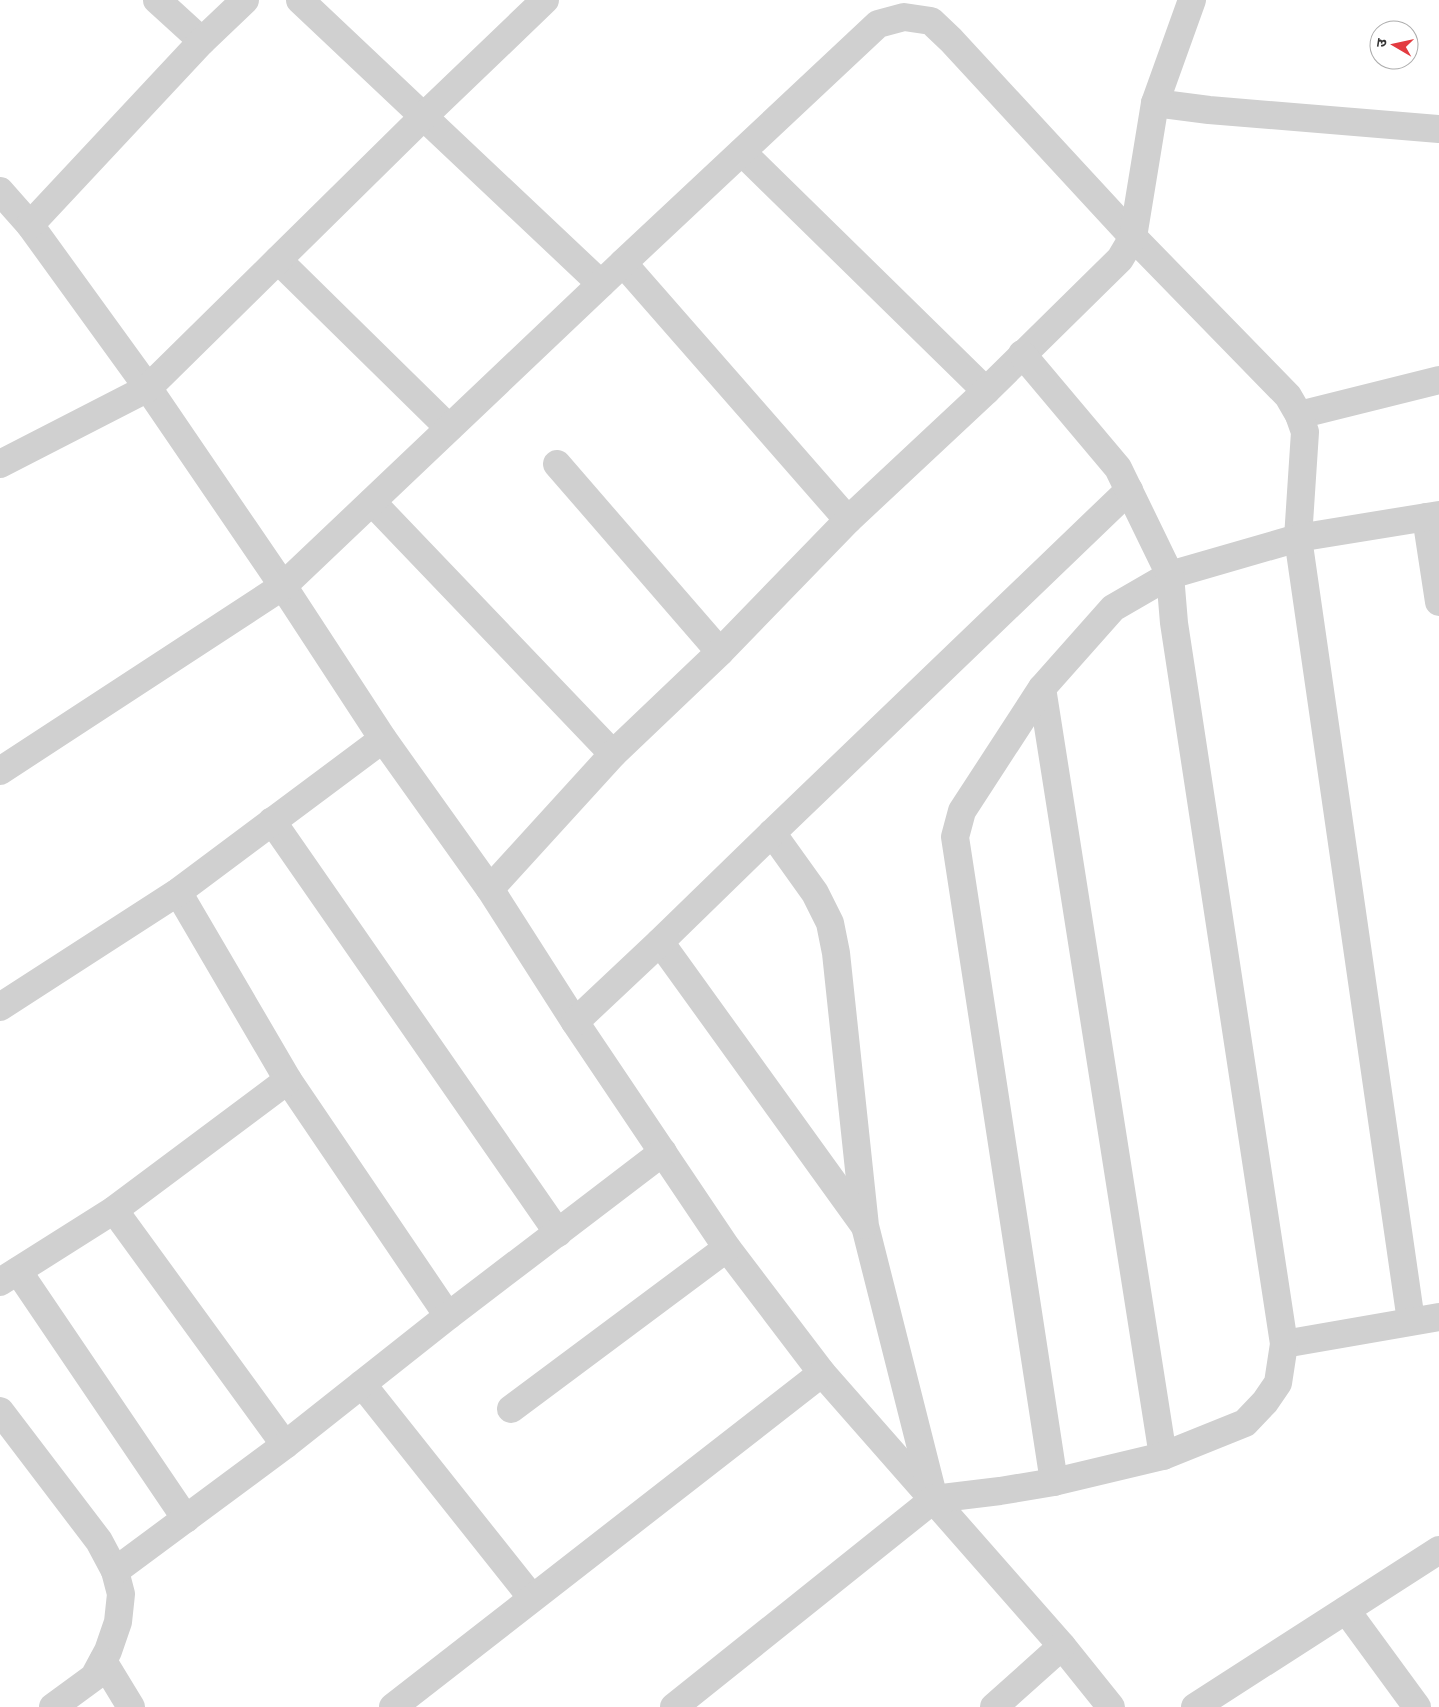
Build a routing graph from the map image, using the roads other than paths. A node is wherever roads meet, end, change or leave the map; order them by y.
1 (157, 0) edge
2 (245, 0) edge
3 (300, 0) edge
4 (545, 0) edge
5 (1192, 0) edge
6 (202, 41) junction
7 (1155, 103) junction
8 (423, 117) junction
9 (1439, 129) edge
10 (742, 152) junction
11 (0, 191) edge
12 (30, 225) junction
13 (1133, 237) junction
14 (278, 260) junction
15 (623, 263) junction
16 (601, 284) junction
17 (1022, 354) junction
18 (1439, 380) edge
19 (148, 388) junction
20 (986, 390) junction
21 (1299, 415) junction
22 (449, 428) junction
23 (0, 464) edge
24 (557, 464) dead end
25 (1129, 490) junction
26 (372, 502) junction
27 (1432, 516) edge
28 (848, 520) junction
29 (1298, 538) junction
30 (1170, 575) junction
31 (283, 586) junction
32 (1439, 602) edge
33 (720, 652) junction
34 (1042, 688) junction
35 (383, 739) junction
36 (614, 754) junction
37 (0, 771) edge
38 (272, 822) junction
39 (772, 833) junction
40 (490, 889) junction
41 (178, 892) junction
42 (660, 942) junction
43 (0, 1007) edge
44 (575, 1022) junction
45 (288, 1080) junction
46 (663, 1152) junction
47 (114, 1210) junction
48 (864, 1226) junction
49 (558, 1233) junction
50 (727, 1248) junction
51 (9, 1276) edge
52 (448, 1316) junction
53 (1439, 1317) edge
54 (1411, 1321) junction
55 (1284, 1344) junction
56 (822, 1373) junction
57 (362, 1384) junction
58 (511, 1409) dead end
59 (0, 1411) edge
60 (285, 1445) junction
61 (1163, 1456) junction
62 (1054, 1482) junction
63 (934, 1499) junction
64 (186, 1518) junction
65 (1439, 1550) edge
66 (114, 1571) junction
67 (532, 1598) junction
68 (1346, 1610) junction
69 (1062, 1646) junction
70 (103, 1661) junction
71 (53, 1707) edge
72 (131, 1707) edge
73 (393, 1707) edge
74 (674, 1707) edge
75 (994, 1707) edge
76 (1111, 1707) edge
77 (1195, 1707) edge
78 (1417, 1707) edge

1 - 6 street
2 - 6 street
3 - 8 street
4 - 8 street
5 - 7 street
6 - 12 street
7 - 9 street
7 - 13 street
8 - 14 street
8 - 16 street
10 - 13 street
10 - 15 street
10 - 20 street
11 - 12 street
12 - 19 street
13 - 17 street
13 - 21 street
14 - 19 street
14 - 22 street
15 - 16 street
15 - 28 street
16 - 22 street
17 - 20 street
17 - 25 street
18 - 21 street
19 - 23 street
19 - 31 street
20 - 28 street
21 - 29 street
22 - 26 street
24 - 33 street
25 - 30 street
25 - 39 street
26 - 31 street
26 - 36 street
27 - 29 street
27 - 32 street
28 - 33 street
29 - 30 street
29 - 54 street
30 - 34 street
30 - 55 street
31 - 35 street
31 - 37 street
33 - 36 street
34 - 61 street
34 - 62 street
35 - 38 street
35 - 40 street
36 - 40 street
38 - 41 street
38 - 49 street
39 - 42 street
39 - 48 street
40 - 44 street
41 - 43 street
41 - 45 street
42 - 44 street
42 - 48 street
44 - 46 street
45 - 47 street
45 - 52 street
46 - 49 street
46 - 50 street
47 - 51 street
47 - 60 street
48 - 63 street
49 - 52 street
50 - 56 street
50 - 58 street
51 - 64 street
52 - 57 street
53 - 54 street
54 - 55 street
55 - 61 street
56 - 63 street
56 - 67 street
57 - 60 street
57 - 67 street
59 - 66 street
60 - 64 street
61 - 62 street
62 - 63 street
63 - 69 street
63 - 74 street
64 - 66 street
65 - 68 street
66 - 70 street
67 - 73 street
68 - 77 street
68 - 78 street
69 - 75 street
69 - 76 street
70 - 71 street
70 - 72 street

